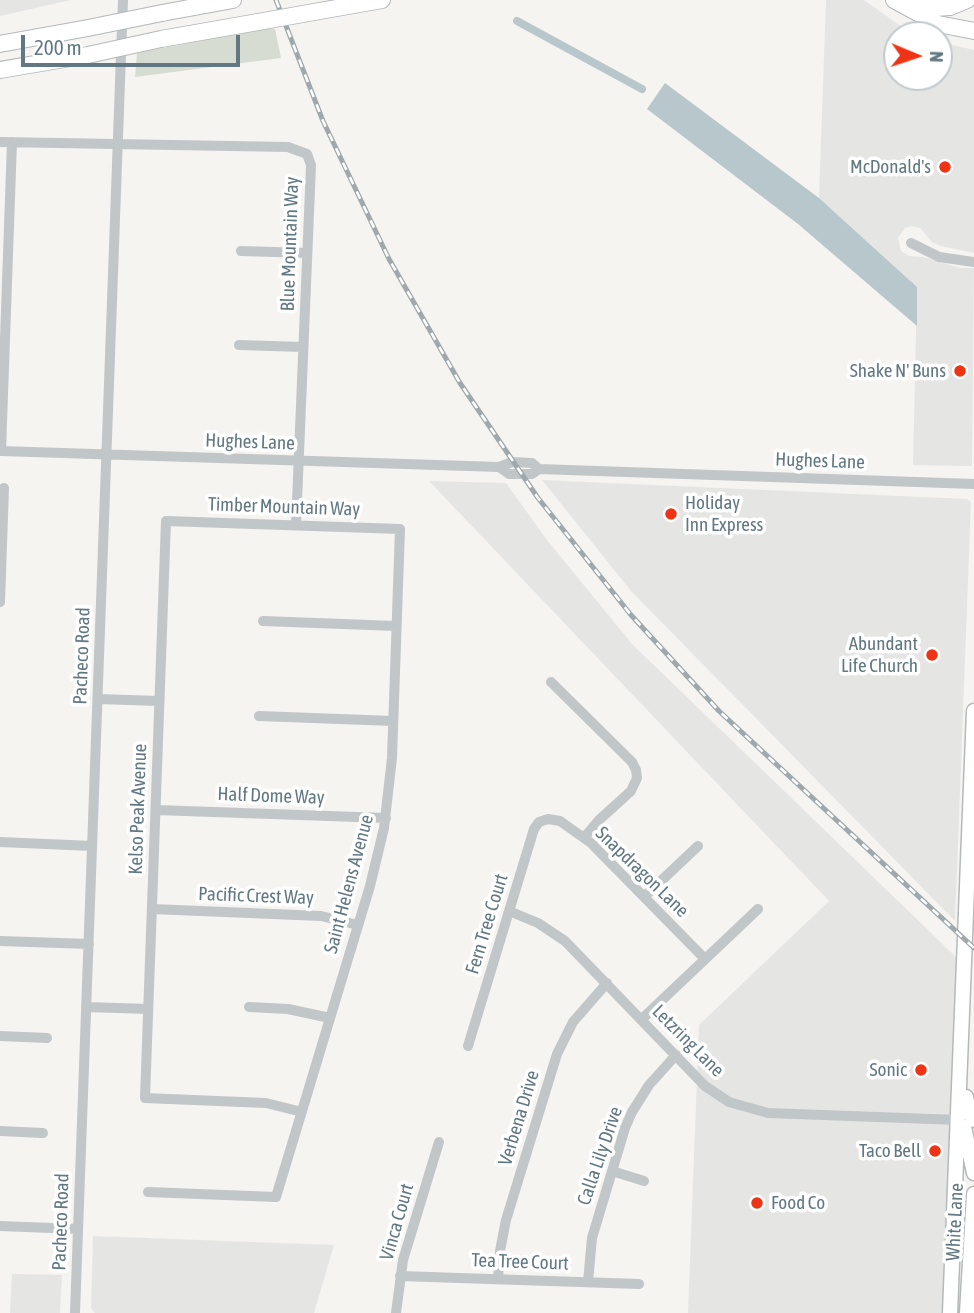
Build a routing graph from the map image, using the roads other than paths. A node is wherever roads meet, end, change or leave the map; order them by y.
1 (123, 0) edge
2 (233, 0) edge
3 (382, 0) edge
4 (894, 0) edge
5 (913, 0) edge
6 (967, 0) edge
7 (974, 31) edge
8 (0, 44) edge
9 (0, 70) edge
10 (0, 142) edge
11 (12, 142) junction
12 (118, 145) junction
13 (911, 243) dead end
14 (242, 251) dead end
15 (307, 253) junction
16 (974, 262) edge
17 (239, 345) dead end
18 (303, 347) junction
19 (1, 451) edge
20 (107, 454) junction
21 (299, 461) junction
22 (974, 484) edge
23 (4, 488) dead end
24 (166, 521) joint
25 (296, 526) junction
26 (400, 529) joint
27 (0, 602) edge
28 (263, 621) dead end
29 (396, 626) junction
30 (551, 682) dead end
31 (98, 699) junction
32 (159, 701) junction
33 (974, 711) edge
34 (259, 716) dead end
35 (393, 721) junction
36 (156, 810) junction
37 (386, 818) junction
38 (548, 819) joint
39 (584, 838) junction
40 (0, 842) edge
41 (92, 846) junction
42 (698, 846) dead end
43 (971, 878) edge
44 (645, 896) junction
45 (152, 909) junction
46 (758, 909) dead end
47 (509, 911) junction
48 (358, 925) junction
49 (0, 941) edge
50 (89, 944) junction
51 (705, 959) junction
52 (964, 967) junction
53 (607, 983) junction
54 (974, 1000) edge
55 (86, 1007) junction
56 (249, 1007) dead end
57 (148, 1009) junction
58 (330, 1018) junction
59 (642, 1019) junction
60 (0, 1036) edge
61 (47, 1038) dead end
62 (468, 1046) dead end
63 (676, 1055) junction
64 (302, 1112) junction
65 (967, 1120) edge
66 (0, 1131) edge
67 (44, 1133) dead end
68 (439, 1142) dead end
69 (612, 1171) junction
70 (974, 1173) edge
71 (957, 1179) junction
72 (644, 1181) dead end
73 (148, 1192) dead end
74 (974, 1194) edge
75 (0, 1226) edge
76 (972, 1228) junction
77 (78, 1229) junction
78 (400, 1276) junction
79 (498, 1279) junction
80 (588, 1282) junction
81 (639, 1284) dead end
82 (75, 1313) edge
83 (396, 1313) edge
84 (950, 1313) edge
85 (967, 1313) edge

1 - 12 street, Pacheco Road
2 - 8 highway, bridge
3 - 9 highway, bridge
4 - 7 highway
5 - 6 highway
10 - 11 street
11 - 12 street
11 - 19 street
12 - 15 street, Blue Mountain Way
12 - 20 street, Pacheco Road
13 - 16 street
14 - 15 street
15 - 18 street, Blue Mountain Way
17 - 18 street
18 - 21 street, Blue Mountain Way
19 - 20 street, Hughes Lane
20 - 21 street, Hughes Lane
20 - 31 street, Pacheco Road
21 - 22 street, Hughes Lane
21 - 25 street, Blue Mountain Way
23 - 27 street
24 - 25 street, Timber Mountain Way
24 - 32 street, Kelso Peak Avenue
25 - 26 street, Timber Mountain Way
26 - 29 street, Saint Helens Avenue
28 - 29 street
29 - 35 street, Saint Helens Avenue
30 - 39 street
31 - 32 street
31 - 41 street, Pacheco Road
32 - 36 street, Kelso Peak Avenue
33 - 43 main road, White Lane
34 - 35 street
35 - 37 street, Saint Helens Avenue
36 - 37 street, Half Dome Way
36 - 45 street, Kelso Peak Avenue
37 - 48 street, Saint Helens Avenue
38 - 39 street, Snapdragon Lane
38 - 47 street, Fern Tree Court
39 - 44 street, Snapdragon Lane
40 - 41 street
41 - 50 street, Pacheco Road
42 - 44 street
43 - 52 main road, White Lane
44 - 51 street, Snapdragon Lane
45 - 48 street, Pacific Crest Way
45 - 57 street, Kelso Peak Avenue
46 - 51 street
47 - 53 street, Letzring Lane
47 - 62 street, Fern Tree Court
48 - 58 street, Saint Helens Avenue
49 - 50 street
50 - 55 street, Pacheco Road
51 - 59 street
52 - 54 main road
52 - 65 main road, White Lane
53 - 59 street, Letzring Lane
53 - 79 street, Verbena Drive
55 - 57 street
55 - 77 street, Pacheco Road
56 - 58 street
57 - 64 street, Kelso Peak Avenue
58 - 64 street, Saint Helens Avenue
59 - 63 street, Letzring Lane
60 - 61 street
63 - 65 street, Letzring Lane
63 - 69 street, Calla Lily Drive
64 - 73 street, Saint Helens Avenue
65 - 70 main road
65 - 71 main road, White Lane
66 - 67 street
68 - 78 street, Vinca Court
69 - 72 street
69 - 80 street, Calla Lily Drive
71 - 76 main road
71 - 84 main road, White Lane
74 - 76 main road, White Lane
75 - 77 street
76 - 85 main road, White Lane
77 - 82 street, Pacheco Road
78 - 79 street, Tea Tree Court
78 - 83 street, Vinca Court
79 - 80 street, Tea Tree Court
80 - 81 street, Tea Tree Court

